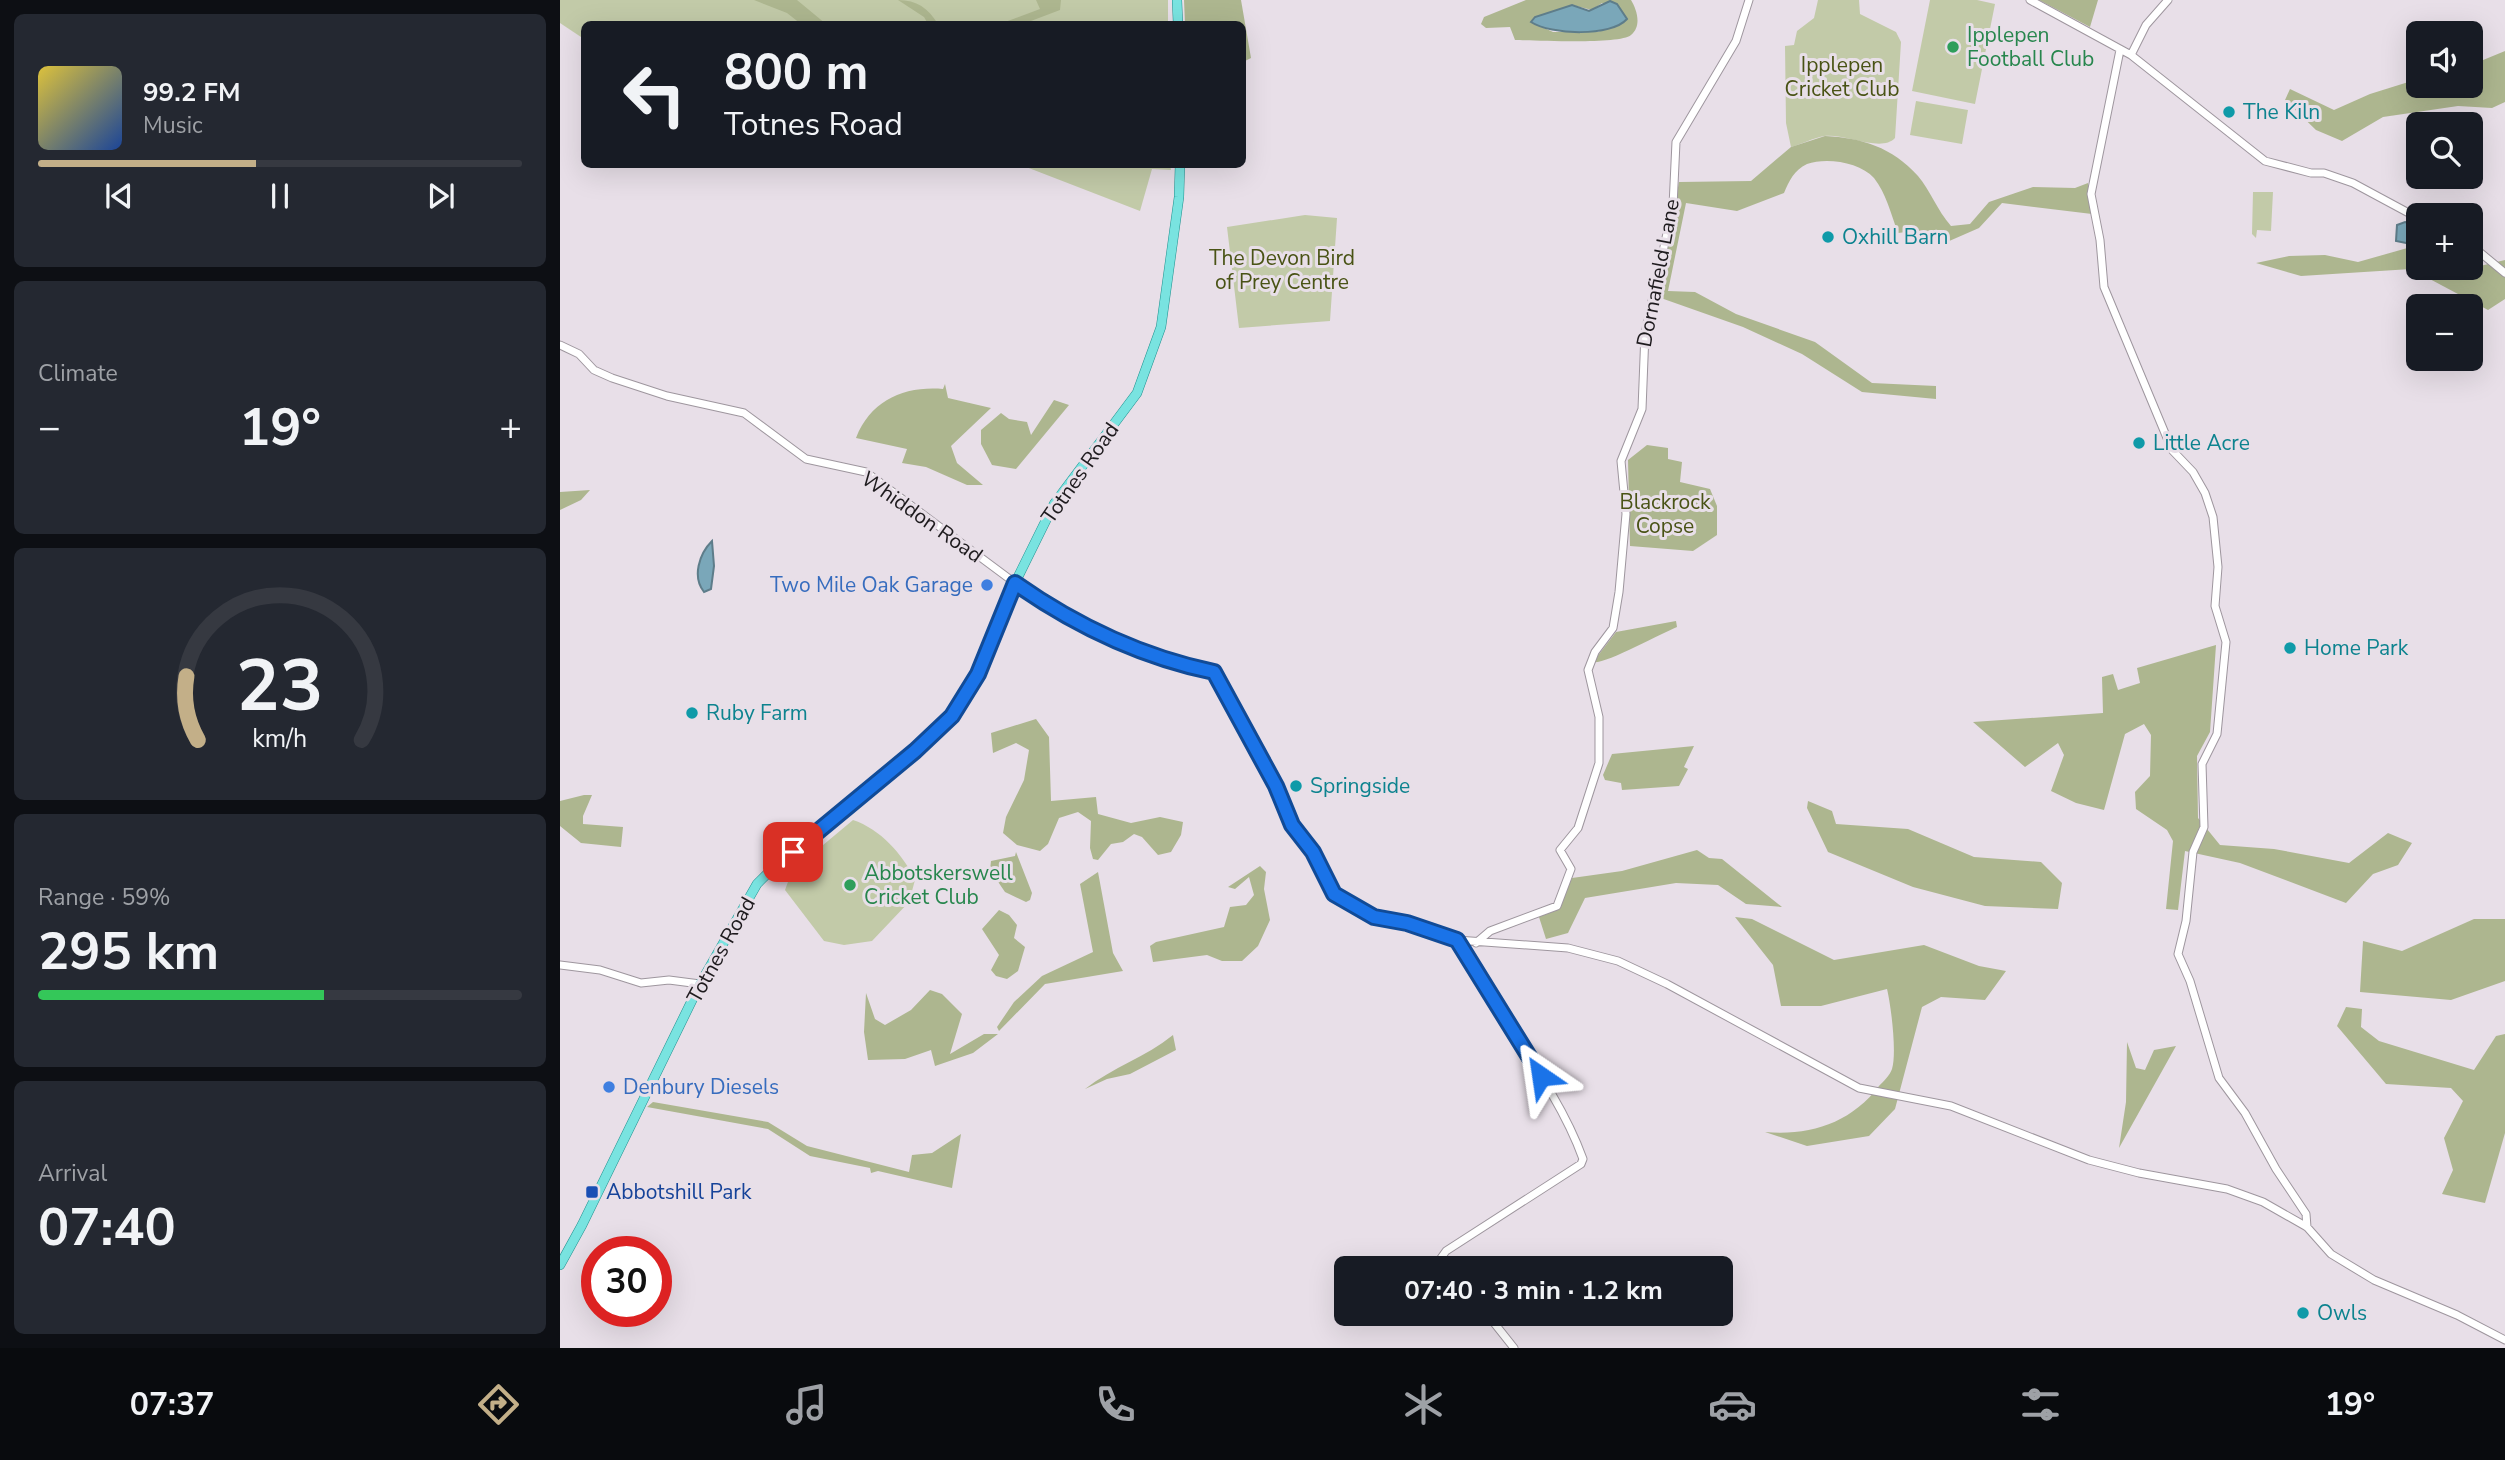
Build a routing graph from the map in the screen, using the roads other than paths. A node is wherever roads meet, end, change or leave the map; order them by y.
1 (1177, 0) edge
2 (1749, 0) edge
3 (2030, 0) edge
4 (2168, 0) edge
5 (1178, 21) edge
6 (2120, 50) junction
7 (2131, 55) junction
8 (1180, 168) edge
9 (2406, 212) edge
10 (2483, 255) edge
11 (2502, 271) edge
12 (560, 345) edge
13 (1015, 583) junction
14 (1457, 940) junction
15 (1476, 943) junction
16 (560, 965) edge
17 (700, 984) junction
18 (2307, 1227) junction
19 (1442, 1256) edge
20 (560, 1265) edge
21 (1497, 1326) edge
22 (2505, 1340) edge
23 (1514, 1348) edge

1 - 5 main road
2 - 15 street, Dornafield Lane
3 - 6 street
4 - 7 street
6 - 7 street
6 - 18 street
7 - 9 street
8 - 13 main road, Totnes Road
10 - 11 street
12 - 13 street, Whiddon Road
13 - 14 street, Whiddon Road
13 - 17 main road, Totnes Road
14 - 15 street, Whiddon Road
14 - 19 street
15 - 18 street, Whiddon Road
16 - 17 street
17 - 20 main road, Totnes Road
18 - 22 street
21 - 23 street

